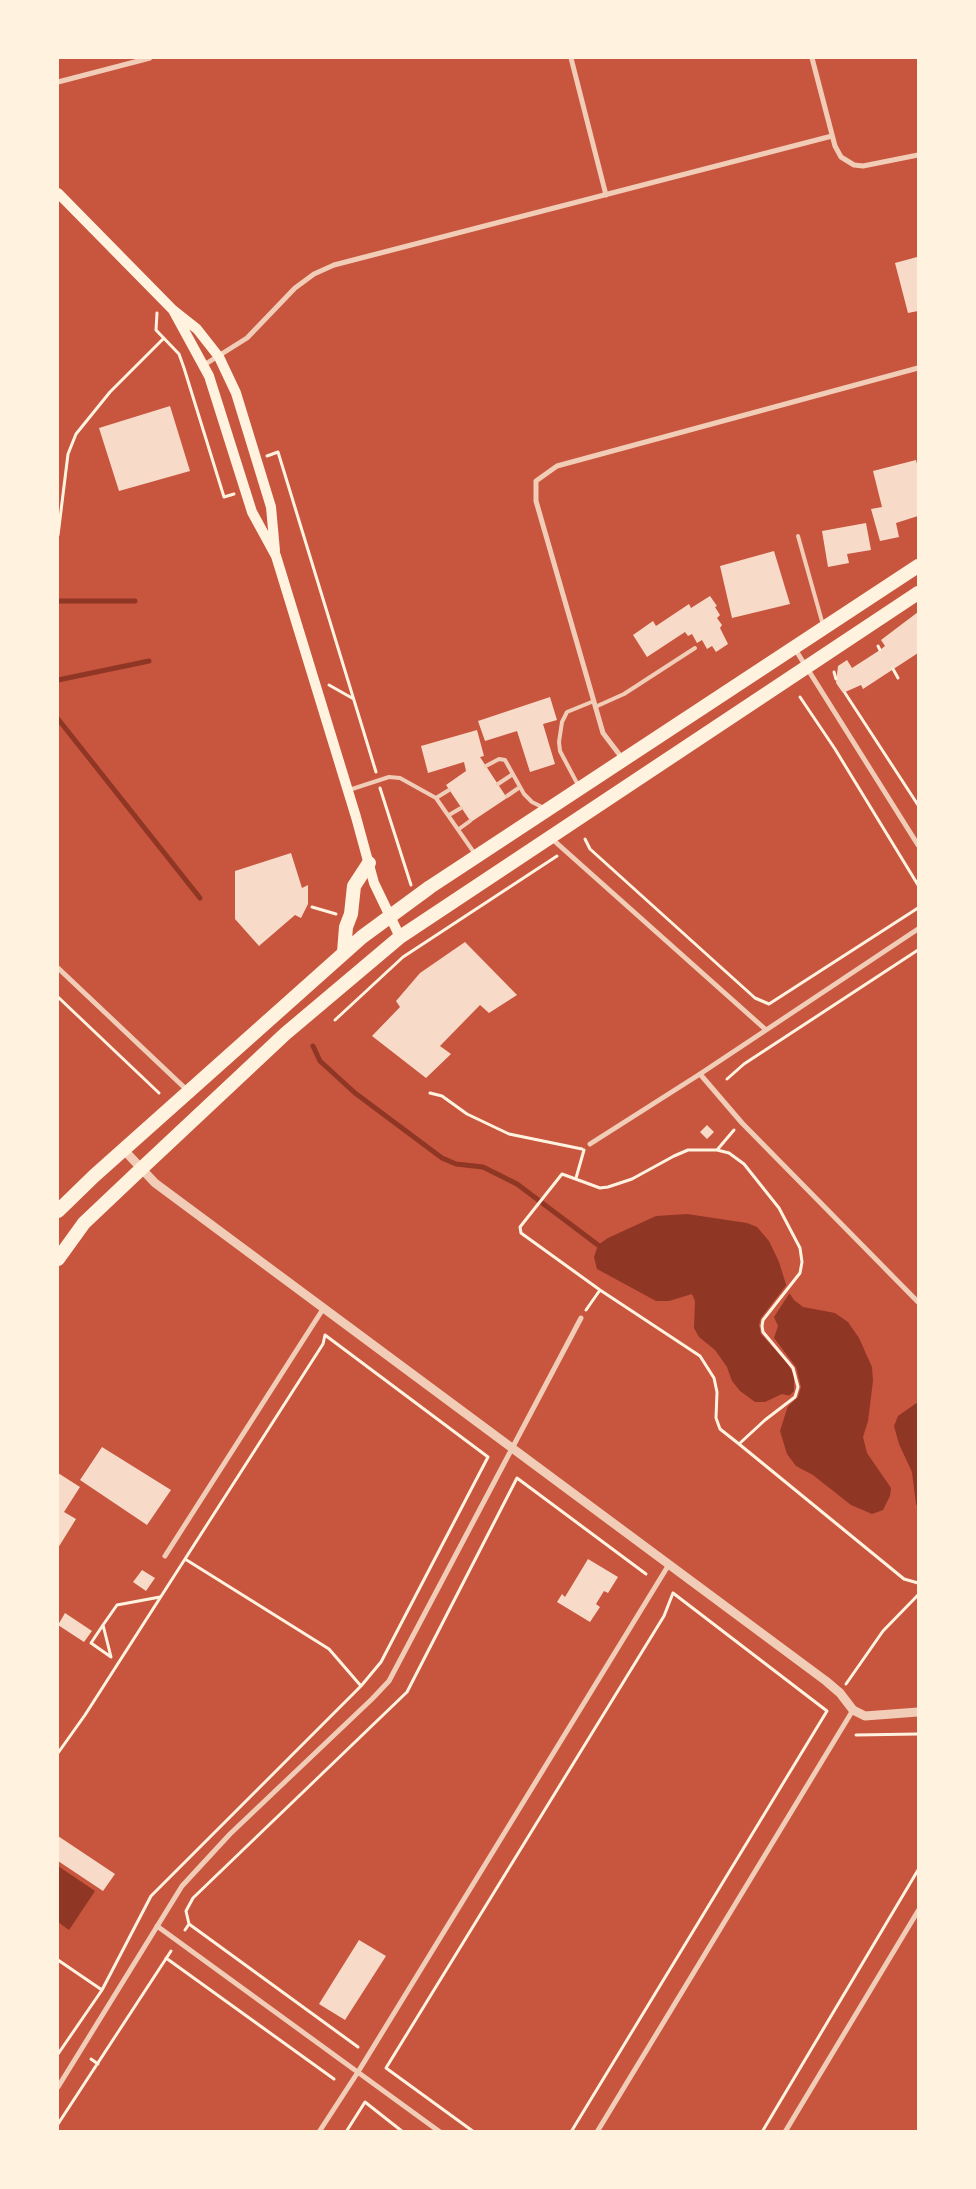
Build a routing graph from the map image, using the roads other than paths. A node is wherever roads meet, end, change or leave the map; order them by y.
1 (150, 58) edge
2 (571, 58) edge
3 (812, 58) edge
4 (58, 82) edge
5 (832, 136) junction
6 (918, 155) edge
7 (58, 193) edge
8 (606, 195) junction
9 (173, 310) junction
10 (219, 357) junction
11 (204, 365) junction
12 (918, 368) edge
13 (798, 536) dead end
14 (276, 556) junction
15 (918, 566) edge
16 (918, 592) edge
17 (823, 627) junction
18 (793, 646) junction
19 (695, 648) dead end
20 (806, 667) junction
21 (594, 704) junction
22 (623, 760) junction
23 (486, 766) dead end
24 (513, 774) junction
25 (498, 784) dead end
26 (520, 788) junction
27 (579, 788) junction
28 (449, 790) dead end
29 (348, 791) junction
30 (507, 796) dead end
31 (436, 798) junction
32 (461, 808) dead end
33 (548, 809) junction
34 (449, 815) junction
35 (470, 821) dead end
36 (459, 829) junction
37 (550, 837) junction
38 (918, 845) edge
39 (476, 856) junction
40 (369, 863) junction
41 (389, 917) junction
42 (918, 930) edge
43 (400, 937) junction
44 (344, 952) junction
45 (58, 968) edge
46 (765, 1029) junction
47 (700, 1074) junction
48 (188, 1092) junction
49 (590, 1144) road end
50 (124, 1150) junction
51 (141, 1168) junction
52 (58, 1211) edge
53 (58, 1259) edge
54 (918, 1302) edge
55 (323, 1309) junction
56 (581, 1318) road end
57 (511, 1448) junction
58 (165, 1556) dead end
59 (668, 1566) junction
60 (853, 1710) junction
61 (918, 1712) edge
62 (918, 1911) edge
63 (158, 1926) junction
64 (358, 2072) junction
65 (58, 2087) edge
66 (319, 2132) edge
67 (440, 2132) edge
68 (597, 2132) edge
69 (785, 2132) edge

1 - 4 street
2 - 8 street
3 - 5 street
5 - 6 street
5 - 8 street
7 - 9 main road
8 - 10 street
9 - 10 main road
9 - 11 main road
10 - 11 street
10 - 14 main road
11 - 14 main road
12 - 21 street
13 - 17 lane
14 - 29 main road
15 - 17 highway
16 - 20 highway
17 - 18 highway
18 - 20 street
18 - 22 highway
19 - 21 lane
20 - 37 highway
20 - 38 street
21 - 22 street
21 - 27 lane
22 - 27 highway
23 - 24 lane
24 - 25 lane
24 - 26 lane
26 - 30 lane
26 - 33 lane
27 - 33 highway
28 - 31 lane
29 - 31 lane
29 - 40 main road
31 - 34 lane
32 - 34 lane
33 - 39 highway
34 - 36 lane
35 - 36 lane
36 - 39 lane
37 - 43 highway
37 - 46 street
39 - 41 highway
40 - 41 main road
40 - 44 highway
41 - 43 main road
41 - 44 highway
42 - 46 street
43 - 51 highway
44 - 48 highway
45 - 48 street
46 - 47 street
47 - 49 street
47 - 54 street
48 - 50 highway
50 - 51 street
50 - 52 highway
51 - 53 highway
51 - 55 street
55 - 57 street
55 - 58 street
56 - 57 street
57 - 59 street
57 - 63 street
59 - 60 street
59 - 64 street
60 - 61 street
60 - 68 street
62 - 69 street
63 - 64 street
63 - 65 street
64 - 66 street
64 - 67 street

